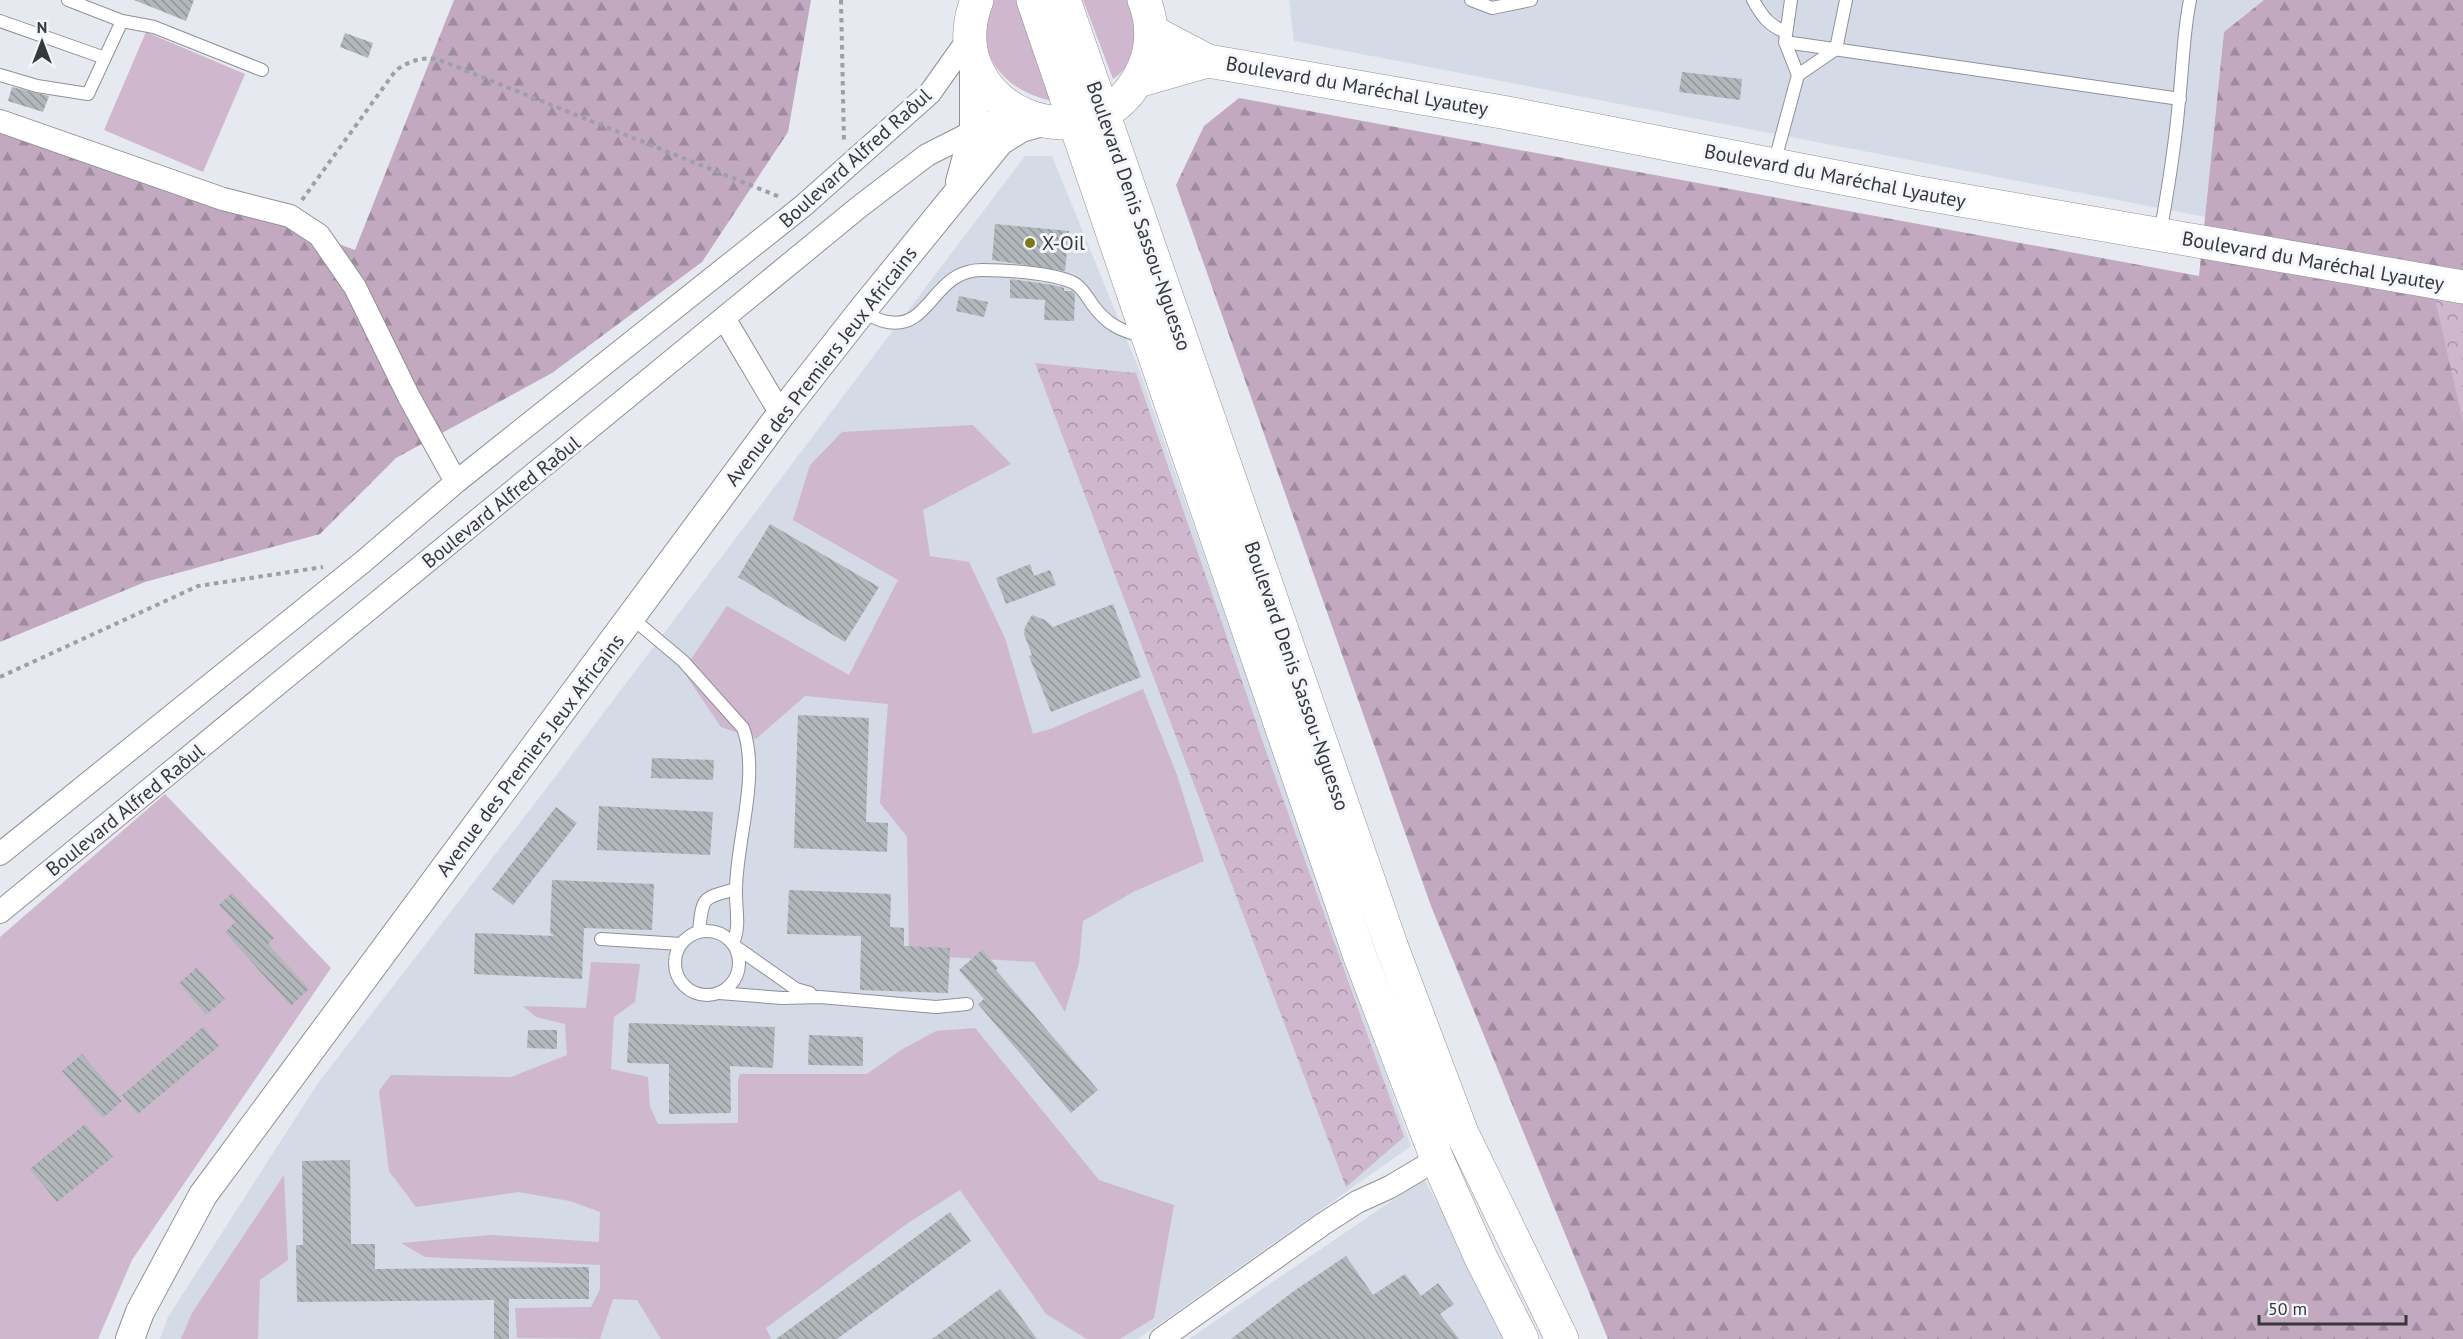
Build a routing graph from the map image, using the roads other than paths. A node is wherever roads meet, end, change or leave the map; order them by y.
1 (68, 0) edge
2 (977, 0) edge
3 (1033, 0) edge
4 (1064, 0) edge
5 (1471, 0) edge
6 (1531, 0) edge
7 (1753, 0) edge
8 (1791, 0) edge
9 (1846, 0) edge
10 (2190, 0) edge
11 (1150, 10) edge
12 (0, 21) edge
13 (122, 21) junction
14 (1786, 37) junction
15 (1836, 49) junction
16 (972, 50) junction
17 (105, 58) junction
18 (1208, 60) junction
19 (262, 70) dead end
20 (0, 75) edge
21 (1798, 75) junction
22 (1138, 81) junction
23 (2180, 99) junction
24 (1028, 116) junction
25 (1089, 118) junction
26 (0, 121) edge
27 (974, 131) junction
28 (1773, 165) junction
29 (958, 190) junction
30 (2160, 235) junction
31 (2463, 286) edge
32 (861, 312) junction
33 (724, 318) junction
34 (1147, 337) junction
35 (781, 414) junction
36 (456, 482) junction
37 (632, 618) junction
38 (0, 854) edge
39 (736, 889) junction
40 (0, 912) edge
41 (699, 931) junction
42 (601, 939) dead end
43 (681, 944) junction
44 (734, 945) junction
45 (719, 993) junction
46 (820, 997) junction
47 (967, 1004) dead end
48 (1437, 1159) junction
49 (130, 1339) edge
50 (1161, 1339) edge
51 (1522, 1339) edge
52 (1562, 1339) edge

1 - 13 lane
2 - 16 main road
3 - 25 main road, Boulevard Denis Sassou-Nguesso
4 - 25 main road, Boulevard Denis Sassou-Nguesso
5 - 6 lane
7 - 14 lane
8 - 14 lane
9 - 15 lane
10 - 23 lane
11 - 18 main road, Boulevard du Maréchal Lyautey
11 - 22 main road
12 - 17 lane
13 - 17 lane
13 - 19 lane
14 - 15 lane
14 - 21 lane
15 - 21 lane
15 - 23 lane
16 - 24 main road
16 - 27 street, Avenue des Premiers Jeux Africains
16 - 36 street, Boulevard Alfred Raôul
17 - 20 lane
18 - 22 main road, Boulevard du Maréchal Lyautey
18 - 28 main road, Boulevard du Maréchal Lyautey
21 - 28 lane
22 - 25 main road
23 - 30 lane
24 - 25 main road
24 - 27 street, Boulevard Alfred Raôul
24 - 29 street, Avenue des Premiers Jeux Africains
25 - 34 main road, Boulevard Denis Sassou-Nguesso
25 - 52 main road, Boulevard Denis Sassou-Nguesso
26 - 36 street
27 - 29 street, Avenue des Premiers Jeux Africains
27 - 33 street, Boulevard Alfred Raôul
28 - 30 main road, Boulevard du Maréchal Lyautey
29 - 32 street, Avenue des Premiers Jeux Africains
30 - 31 main road, Boulevard du Maréchal Lyautey
32 - 34 lane
32 - 35 street, Avenue des Premiers Jeux Africains
33 - 35 street
33 - 40 street, Boulevard Alfred Raôul
34 - 48 main road, Boulevard Denis Sassou-Nguesso
35 - 37 street, Avenue des Premiers Jeux Africains
36 - 38 street, Boulevard Alfred Raôul
37 - 39 lane
37 - 49 street, Avenue des Premiers Jeux Africains
39 - 41 lane
39 - 44 lane
41 - 43 lane
41 - 44 lane
42 - 43 lane
43 - 45 lane
44 - 45 lane
44 - 46 lane
45 - 46 lane
46 - 47 lane
48 - 50 street
48 - 51 main road, Boulevard Denis Sassou-Nguesso

